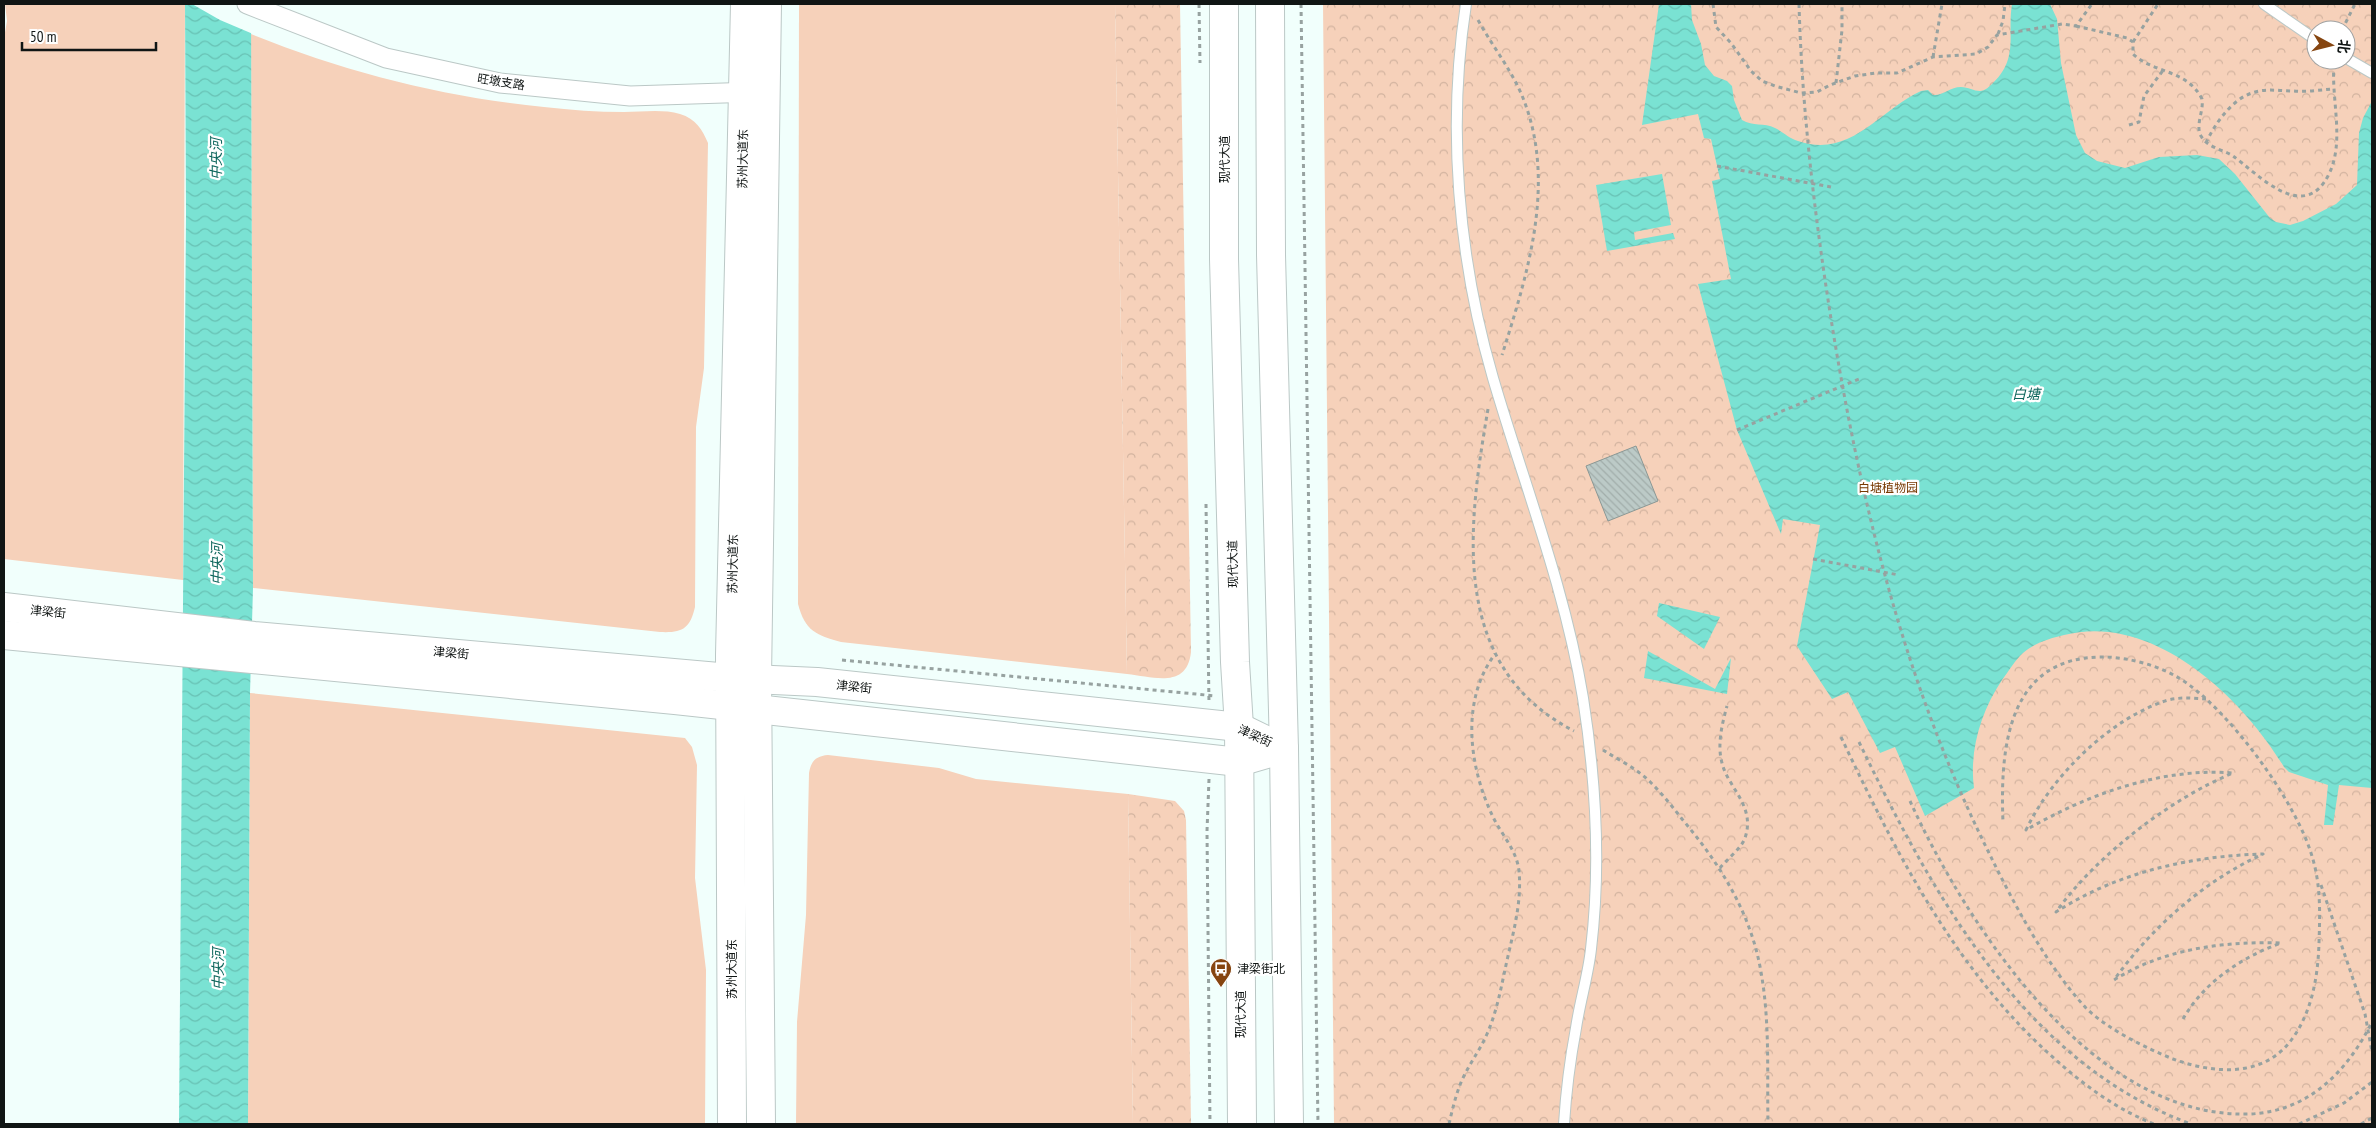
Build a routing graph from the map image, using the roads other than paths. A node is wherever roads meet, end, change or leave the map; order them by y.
1 (744, 4) edge
2 (767, 4) edge
3 (1224, 4) edge
4 (1270, 4) edge
5 (1466, 4) edge
6 (2264, 4) edge
7 (252, 6) edge
8 (2306, 33) edge
9 (2356, 63) edge
10 (2372, 72) edge
11 (755, 92) junction
12 (4, 607) edge
13 (4, 635) edge
14 (179, 640) junction
15 (254, 648) junction
16 (730, 678) junction
17 (757, 679) junction
18 (730, 706) junction
19 (757, 709) junction
20 (1239, 727) junction
21 (1284, 749) junction
22 (1239, 762) junction
23 (732, 1124) edge
24 (761, 1124) edge
25 (1242, 1124) edge
26 (1289, 1124) edge
27 (1564, 1124) edge

1 - 11 main road, 苏州大道东
2 - 11 main road, 苏州大道东
3 - 20 main road, 现代大道
4 - 21 main road
5 - 27 lane
6 - 8 lane
7 - 11 street, 旺墩支路
9 - 10 lane
11 - 16 main road, 苏州大道东
11 - 17 main road, 苏州大道东
12 - 14 main road, 津梁街
13 - 14 main road, 津梁街
14 - 15 main road, 津梁街
15 - 16 main road, 津梁街
15 - 18 main road, 津梁街
16 - 17 main road, 津梁街
16 - 18 main road, 苏州大道东
17 - 19 main road, 苏州大道东
17 - 20 main road, 津梁街
18 - 19 main road, 津梁街
18 - 23 main road, 苏州大道东
19 - 22 main road, 津梁街
19 - 24 main road, 苏州大道东
20 - 21 main road, 津梁街
20 - 22 main road, 现代大道
21 - 22 main road, 津梁街
21 - 26 main road
22 - 25 main road, 现代大道

